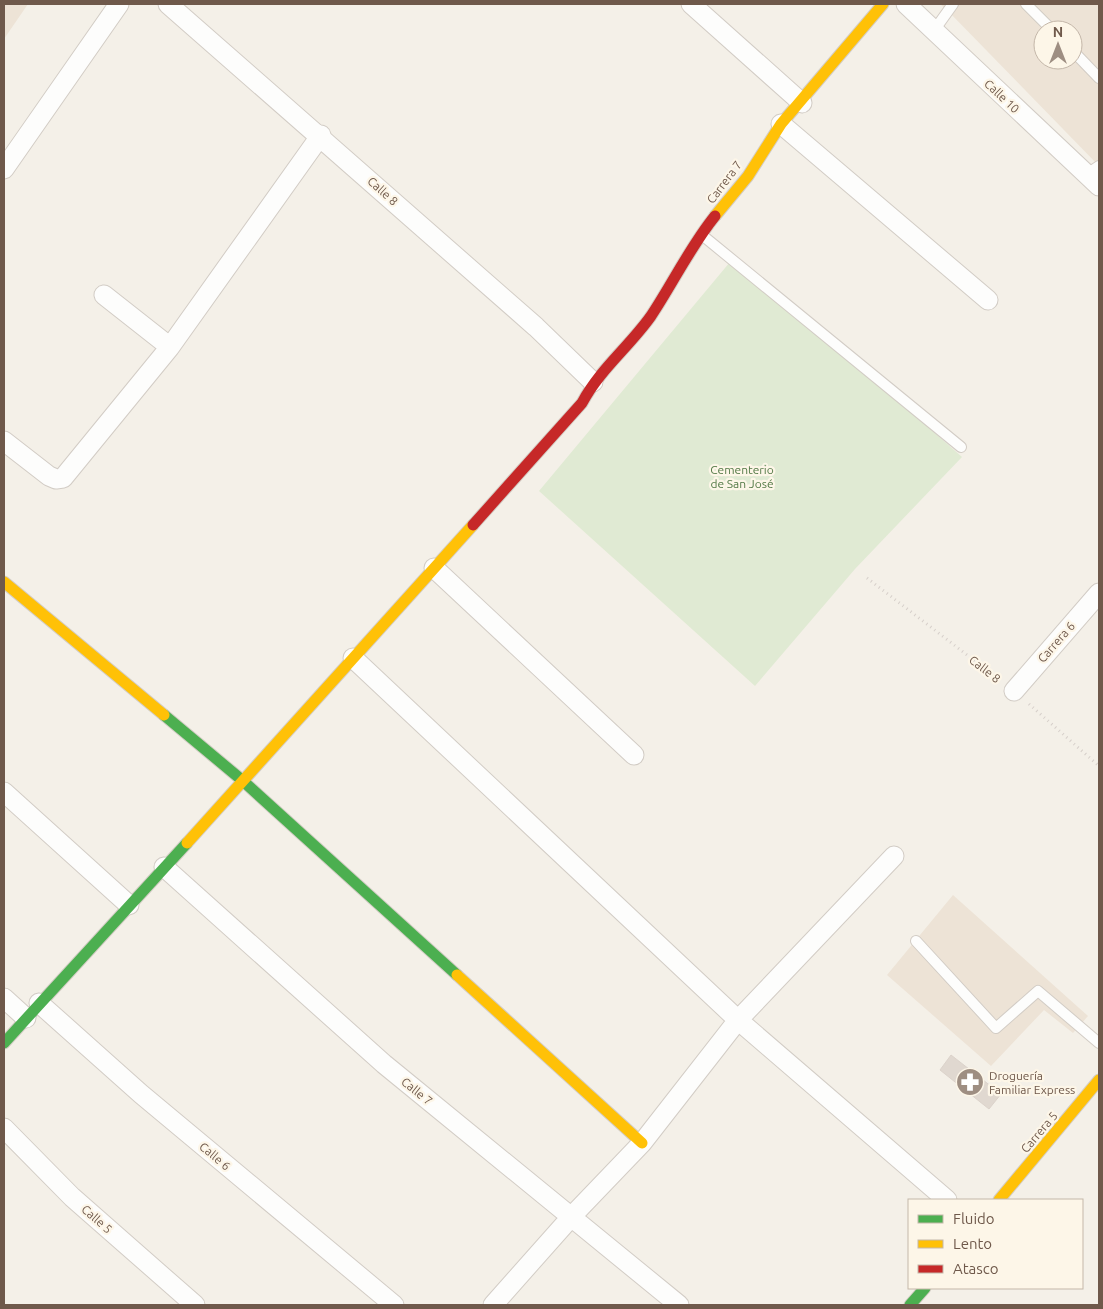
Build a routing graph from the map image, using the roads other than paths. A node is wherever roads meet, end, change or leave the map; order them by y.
1 (119, 4) edge
2 (168, 4) edge
3 (691, 4) edge
4 (906, 4) edge
5 (953, 4) edge
6 (1026, 4) edge
7 (880, 5) edge
8 (1042, 20) edge
9 (933, 32) junction
10 (1083, 61) edge
11 (1099, 78) edge
12 (802, 103) junction
13 (782, 124) junction
14 (321, 135) junction
15 (4, 169) edge
16 (1095, 175) edge
17 (702, 234) junction
18 (104, 295) dead end
19 (988, 300) dead end
20 (170, 347) junction
21 (594, 382) junction
22 (4, 441) edge
23 (961, 447) dead end
24 (434, 568) junction
25 (4, 582) edge
26 (1099, 593) edge
27 (353, 658) junction
28 (1014, 691) road end
29 (634, 755) dead end
30 (243, 781) junction
31 (4, 792) edge
32 (894, 856) dead end
33 (164, 867) junction
34 (129, 905) junction
35 (916, 941) dead end
36 (4, 998) edge
37 (39, 1003) junction
38 (26, 1018) junction
39 (738, 1020) junction
40 (4, 1043) edge
41 (1099, 1043) edge
42 (1099, 1080) edge
43 (4, 1128) edge
44 (642, 1143) junction
45 (946, 1199) edge
46 (1000, 1199) edge
47 (572, 1216) junction
48 (924, 1289) edge
49 (195, 1305) edge
50 (394, 1305) edge
51 (493, 1305) edge
52 (679, 1305) edge
53 (910, 1305) edge

1 - 15 street
2 - 14 street, Calle 8
3 - 12 street
4 - 9 street, Calle 10
5 - 9 lane
6 - 8 lane
7 - 12 street, Carrera 7
9 - 16 street, Calle 10
10 - 11 lane
12 - 13 street, Carrera 7
13 - 17 street, Carrera 7
13 - 19 street
14 - 20 street
14 - 21 street, Calle 8
17 - 21 street, Carrera 7
17 - 23 lane
18 - 20 street
20 - 22 street
21 - 24 street, Carrera 7
24 - 27 street, Carrera 7
24 - 29 street
25 - 30 street
26 - 28 street, Carrera 6
27 - 30 street, Carrera 7
27 - 39 street
30 - 33 street, Carrera 7
30 - 44 street
31 - 34 street
32 - 39 street
33 - 34 street, Carrera 7
33 - 47 street, Calle 7
34 - 37 street, Carrera 7
35 - 41 lane
36 - 38 street
37 - 38 street, Carrera 7
37 - 50 street, Calle 6
38 - 40 street, Carrera 7
39 - 44 street
39 - 45 street
42 - 46 street, Carrera 5
43 - 49 street, Calle 5
44 - 47 street
47 - 51 street
47 - 52 street, Calle 7
48 - 53 street

